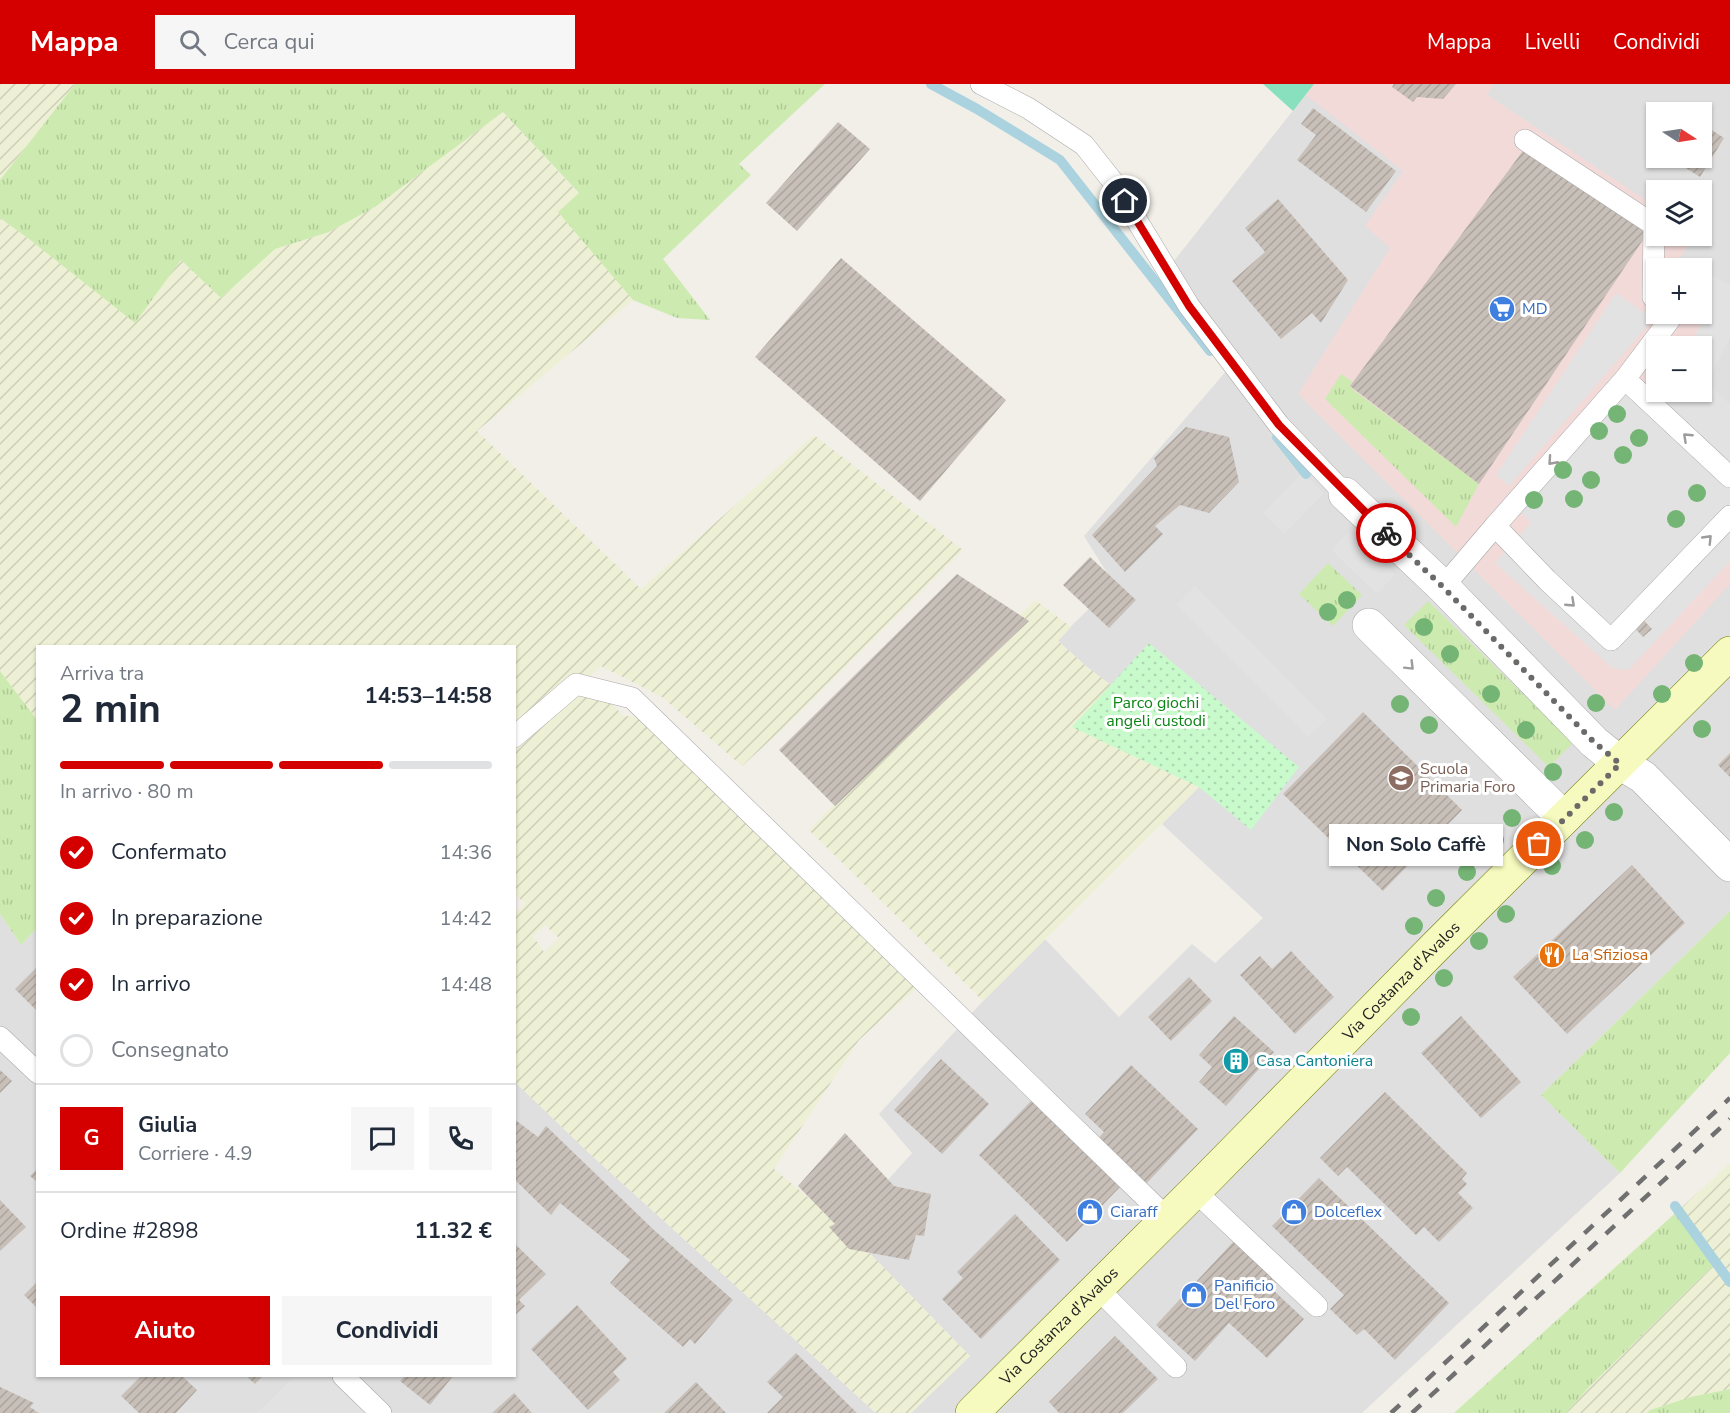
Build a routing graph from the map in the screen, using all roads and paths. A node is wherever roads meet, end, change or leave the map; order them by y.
1 (981, 84) edge
2 (1525, 140) dead end
3 (1654, 258) edge
4 (1666, 324) edge
5 (1625, 379) junction
6 (1730, 477) edge
7 (1345, 494) joint
8 (1730, 516) edge
9 (1495, 526) junction
10 (1434, 579) junction
11 (1369, 625) dead end
12 (1730, 653) edge
13 (516, 735) edge
14 (1620, 764) junction
15 (1564, 818) junction
16 (1730, 865) edge
17 (0, 1037) edge
18 (36, 1071) edge
19 (1195, 1191) junction
20 (1167, 1218) junction
21 (1097, 1288) junction
22 (1317, 1306) dead end
23 (1176, 1367) dead end
24 (344, 1377) edge
25 (381, 1413) edge
26 (972, 1413) edge

1 - 7 lane
2 - 3 lane
4 - 5 lane
6 -> 5 lane
5 -> 9 lane
7 - 10 street
9 -> 8 lane
9 - 10 lane
10 - 14 street
11 -> 15 street
12 - 14 main road, Via Costanza d'Avalos
13 - 20 lane
14 - 15 main road, Via Costanza d'Avalos
14 - 16 street
15 - 19 main road, Via Costanza d'Avalos
17 - 18 lane
19 - 20 main road, Via Costanza d'Avalos
19 - 22 lane
20 - 21 main road, Via Costanza d'Avalos
21 - 23 lane
21 - 26 main road, Via Costanza d'Avalos
24 - 25 lane

